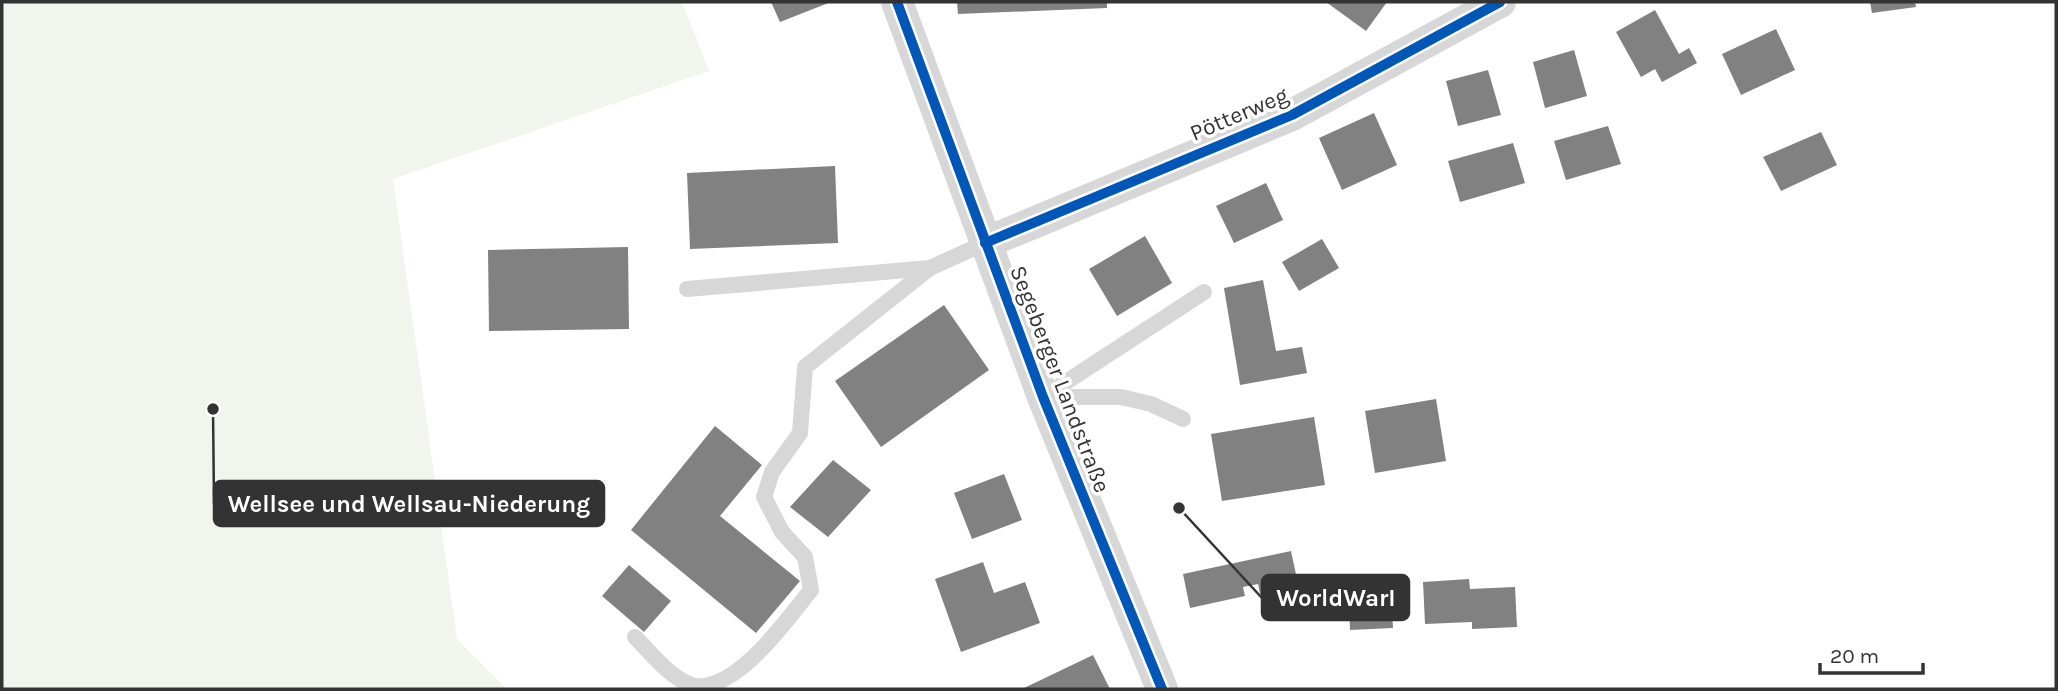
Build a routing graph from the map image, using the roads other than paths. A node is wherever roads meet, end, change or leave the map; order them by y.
1 (897, 2) edge
2 (1500, 2) edge
3 (985, 243) junction
4 (930, 268) junction
5 (687, 289) dead end
6 (1204, 292) dead end
7 (1043, 397) junction
8 (1183, 419) dead end
9 (635, 637) dead end
10 (1162, 689) edge

1 - 3 street, Segeberger Landstraße
2 - 3 street, Pötterweg
3 - 4 lane
3 - 7 street, Segeberger Landstraße
4 - 5 lane
4 - 9 lane
6 - 7 lane
7 - 8 lane
7 - 10 street, Segeberger Landstraße

